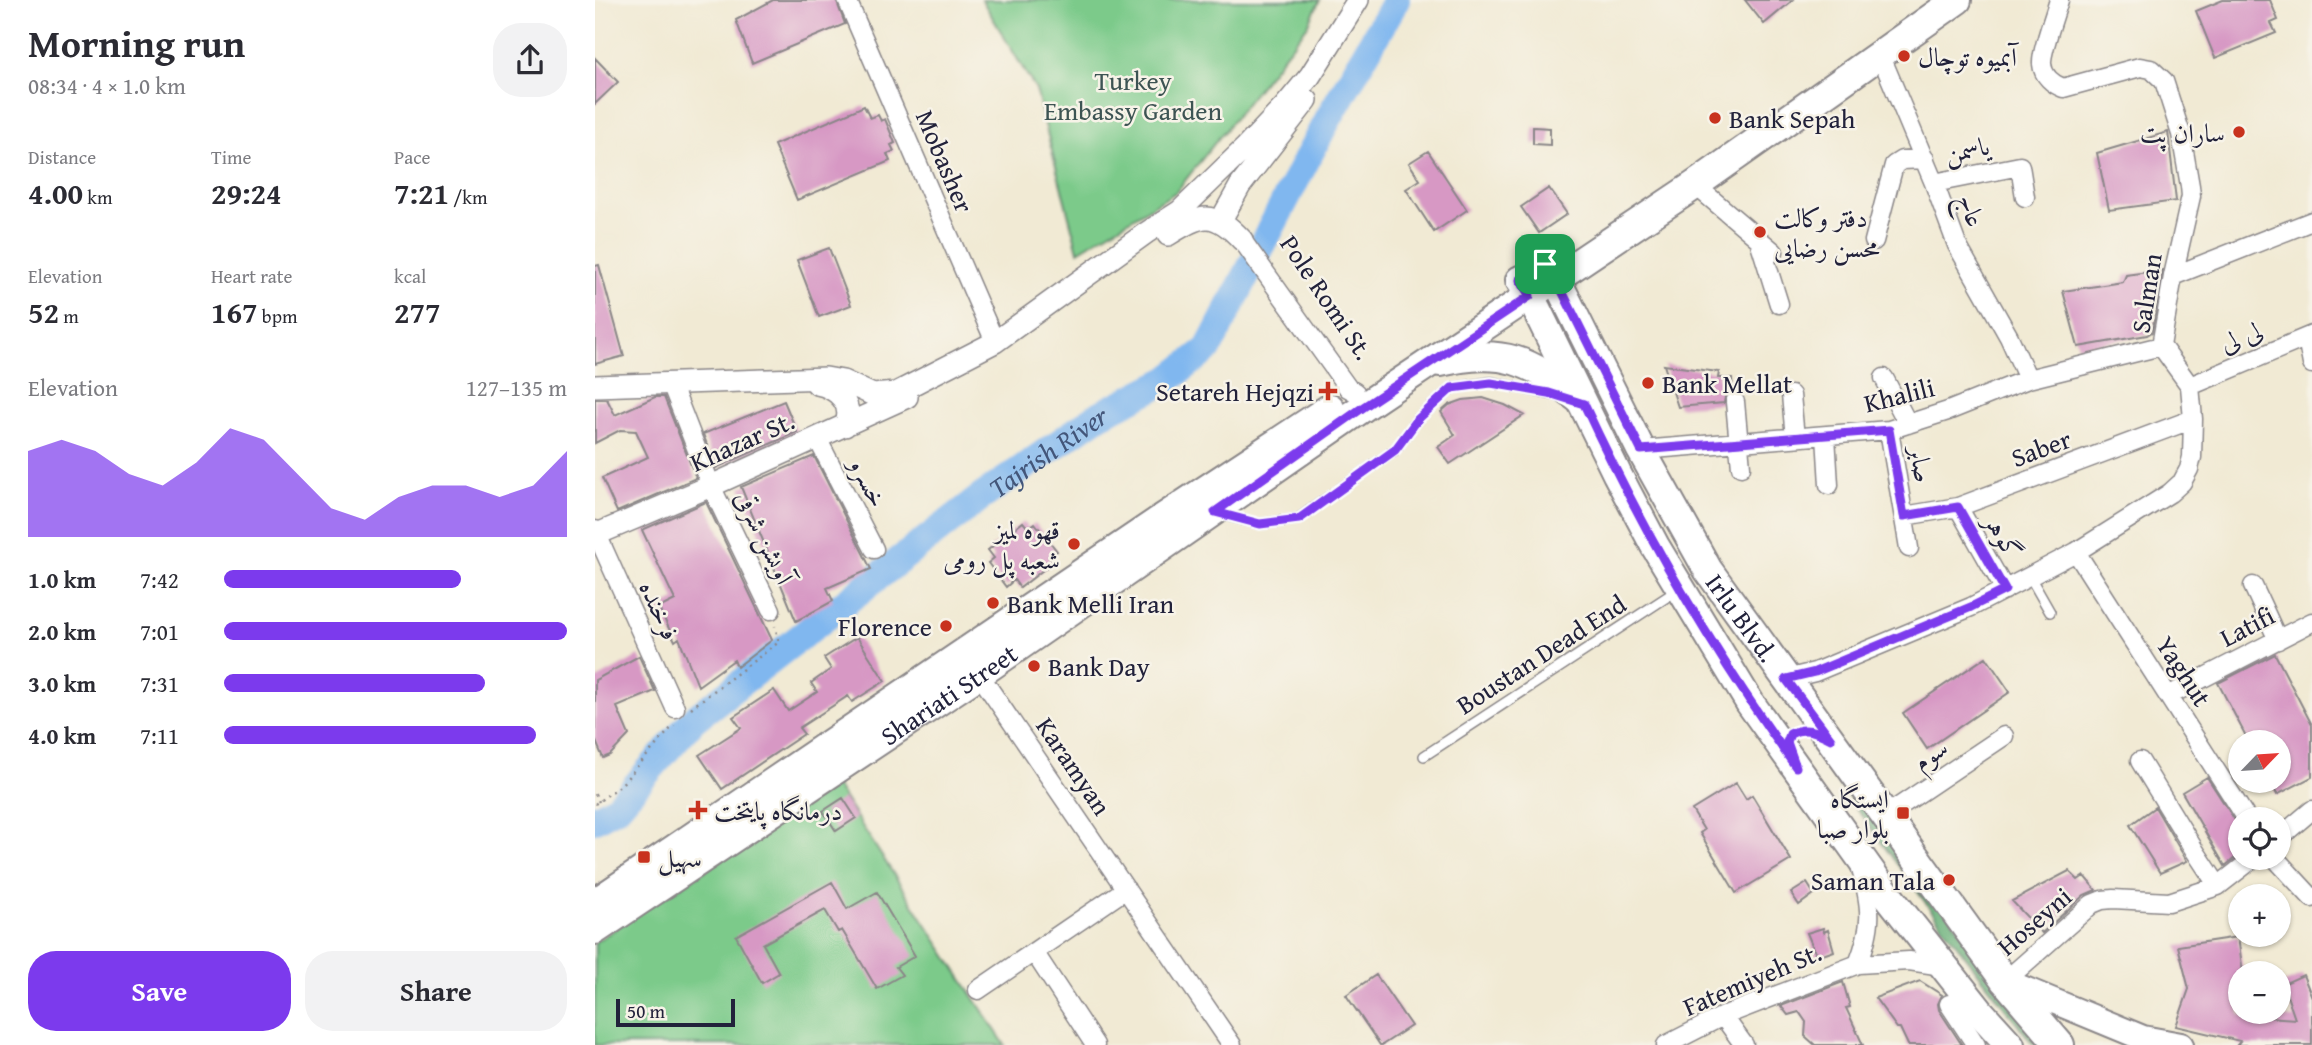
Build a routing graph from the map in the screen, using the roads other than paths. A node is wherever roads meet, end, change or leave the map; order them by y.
1 (848, 0) edge
2 (1358, 0) edge
3 (1371, 0) edge
4 (1930, 0) edge
5 (1957, 0) edge
6 (2059, 0) edge
7 (1880, 54) junction
8 (1925, 159) junction
9 (1934, 183) junction
10 (1695, 185) junction
11 (2025, 197) dead end
12 (1224, 214) junction
13 (1185, 216) junction
14 (2312, 221) edge
15 (1247, 238) joint
16 (1759, 240) junction
17 (1874, 242) dead end
18 (1774, 252) dead end
19 (1550, 271) junction
20 (2173, 276) junction
21 (1525, 288) junction
22 (1779, 304) dead end
23 (2309, 337) edge
24 (995, 342) junction
25 (2161, 346) junction
26 (1430, 364) junction
27 (2312, 364) edge
28 (1884, 378) dead end
29 (790, 379) junction
30 (2028, 379) junction
31 (671, 383) junction
32 (595, 386) edge
33 (2190, 386) junction
34 (1356, 392) junction
35 (1791, 395) dead end
36 (1735, 402) dead end
37 (1584, 404) junction
38 (2193, 419) junction
39 (1908, 424) junction
40 (845, 426) junction
41 (1889, 430) junction
42 (1826, 436) junction
43 (817, 438) junction
44 (1795, 439) junction
45 (1739, 443) junction
46 (1641, 450) junction
47 (1741, 467) dead end
48 (1829, 485) dead end
49 (711, 486) junction
50 (1958, 507) junction
51 (1215, 512) junction
52 (1904, 516) junction
53 (596, 533) edge
54 (1909, 548) dead end
55 (874, 549) dead end
56 (2076, 552) junction
57 (2031, 577) junction
58 (2253, 586) dead end
59 (1681, 588) junction
60 (2005, 590) junction
61 (771, 610) dead end
62 (2050, 612) dead end
63 (2312, 622) edge
64 (2278, 640) junction
65 (979, 674) junction
66 (1786, 679) junction
67 (2168, 696) junction
68 (675, 708) dead end
69 (2004, 736) dead end
70 (1831, 739) junction
71 (1424, 755) dead end
72 (2140, 761) dead end
73 (1796, 767) junction
74 (2239, 807) edge
75 (2312, 810) edge
76 (1885, 816) junction
77 (2291, 828) edge
78 (1855, 851) junction
79 (2239, 870) edge
80 (2286, 870) edge
81 (2218, 886) junction
82 (1126, 889) junction
83 (2312, 898) edge
84 (595, 903) edge
85 (595, 930) edge
86 (1034, 952) junction
87 (1858, 964) junction
88 (1943, 966) junction
89 (2005, 981) junction
90 (978, 990) dead end
91 (1949, 1004) dead end
92 (1723, 1016) junction
93 (1095, 1045) edge
94 (1232, 1045) edge
95 (1666, 1045) edge
96 (1744, 1045) edge
97 (1976, 1045) edge
98 (2010, 1045) edge
99 (2060, 1045) edge
100 (2181, 1045) edge

1 - 24 street, Mobasher
2 - 13 street
3 - 12 street
4 - 19 main road, Shariati Street
5 - 7 main road, Shariati Street
6 - 20 street, Salman
7 - 8 street, عاج
7 - 10 main road, Shariati Street
8 - 9 street, عاج
8 - 17 street
9 - 11 street, یاسمن
9 - 30 street, عاج
10 - 16 street
10 - 19 main road, Shariati Street
12 - 13 street
12 - 15 street, Pole Romi St.
13 - 24 street
13 - 40 street, Khazar St.
14 - 20 street
15 - 34 street, Pole Romi St.
16 - 18 street
16 - 22 street
19 - 21 main road, Shariati Street
19 - 46 main road, Irlu Blvd.
20 - 25 street, Salman
21 - 26 main road, Shariati Street
21 - 34 main road, Shariati Street
21 - 37 main road, Irlu Blvd.
23 - 27 street
23 - 33 street, لی لی
24 - 29 street
25 - 30 street, Khalili
25 - 33 street, Salman
26 - 37 main road
26 - 51 main road, Shariati Street
28 - 39 street
29 - 31 street
29 - 40 street
30 - 39 street, Khalili
31 - 32 street
31 - 49 street, آویشن شرقی
33 - 38 street
34 - 84 main road, Shariati Street
35 - 44 street
36 - 45 street
37 - 51 lane
37 - 59 main road, Irlu Blvd.
38 - 50 street, Saber
38 - 56 street
39 - 41 street, Khalili
40 - 43 street, Khazar St.
41 - 42 street, Khalili
41 - 52 street, صابر
42 - 44 street, Khalili
42 - 48 street
43 - 49 street, Khazar St.
43 - 55 street, خسرو
44 - 45 street, Khalili
45 - 46 street, Khalili
45 - 47 street
46 - 66 main road, Irlu Blvd.
49 - 53 street, Khazar St.
49 - 61 street, آویشن شرقی
50 - 52 street, Saber
50 - 60 street, گوهر
51 - 65 main road, Shariati Street
52 - 54 street, صابر
53 - 68 street, فرخنده
56 - 57 street
56 - 67 street, Yaghut
57 - 60 street
57 - 62 lane
58 - 64 street
59 - 71 lane, Boustan Dead End
59 - 73 main road, Irlu Blvd.
60 - 66 street
63 - 64 street, Latifi
64 - 67 street, Latifi
65 - 82 street, Karamyan
65 - 85 main road, Shariati Street
66 - 70 main road, Irlu Blvd.
67 - 74 street, Yaghut
69 - 76 street, سوم
70 - 73 main road
70 - 76 main road, Irlu Blvd.
72 - 81 street
73 - 78 main road, Irlu Blvd.
75 - 77 street
76 - 89 main road, Irlu Blvd.
78 - 87 street
78 - 88 main road, Irlu Blvd.
79 - 81 street, Hoseyni
80 - 83 street
81 - 89 street, Hoseyni
82 - 86 street
82 - 94 street, Karamyan
86 - 90 street
86 - 93 street
87 - 88 street, Fatemiyeh St.
87 - 92 street, Fatemiyeh St.
88 - 98 main road, Irlu Blvd.
89 - 99 main road, Irlu Blvd.
89 - 100 main road
91 - 97 street
92 - 95 street, Fatemiyeh St.
92 - 96 street

